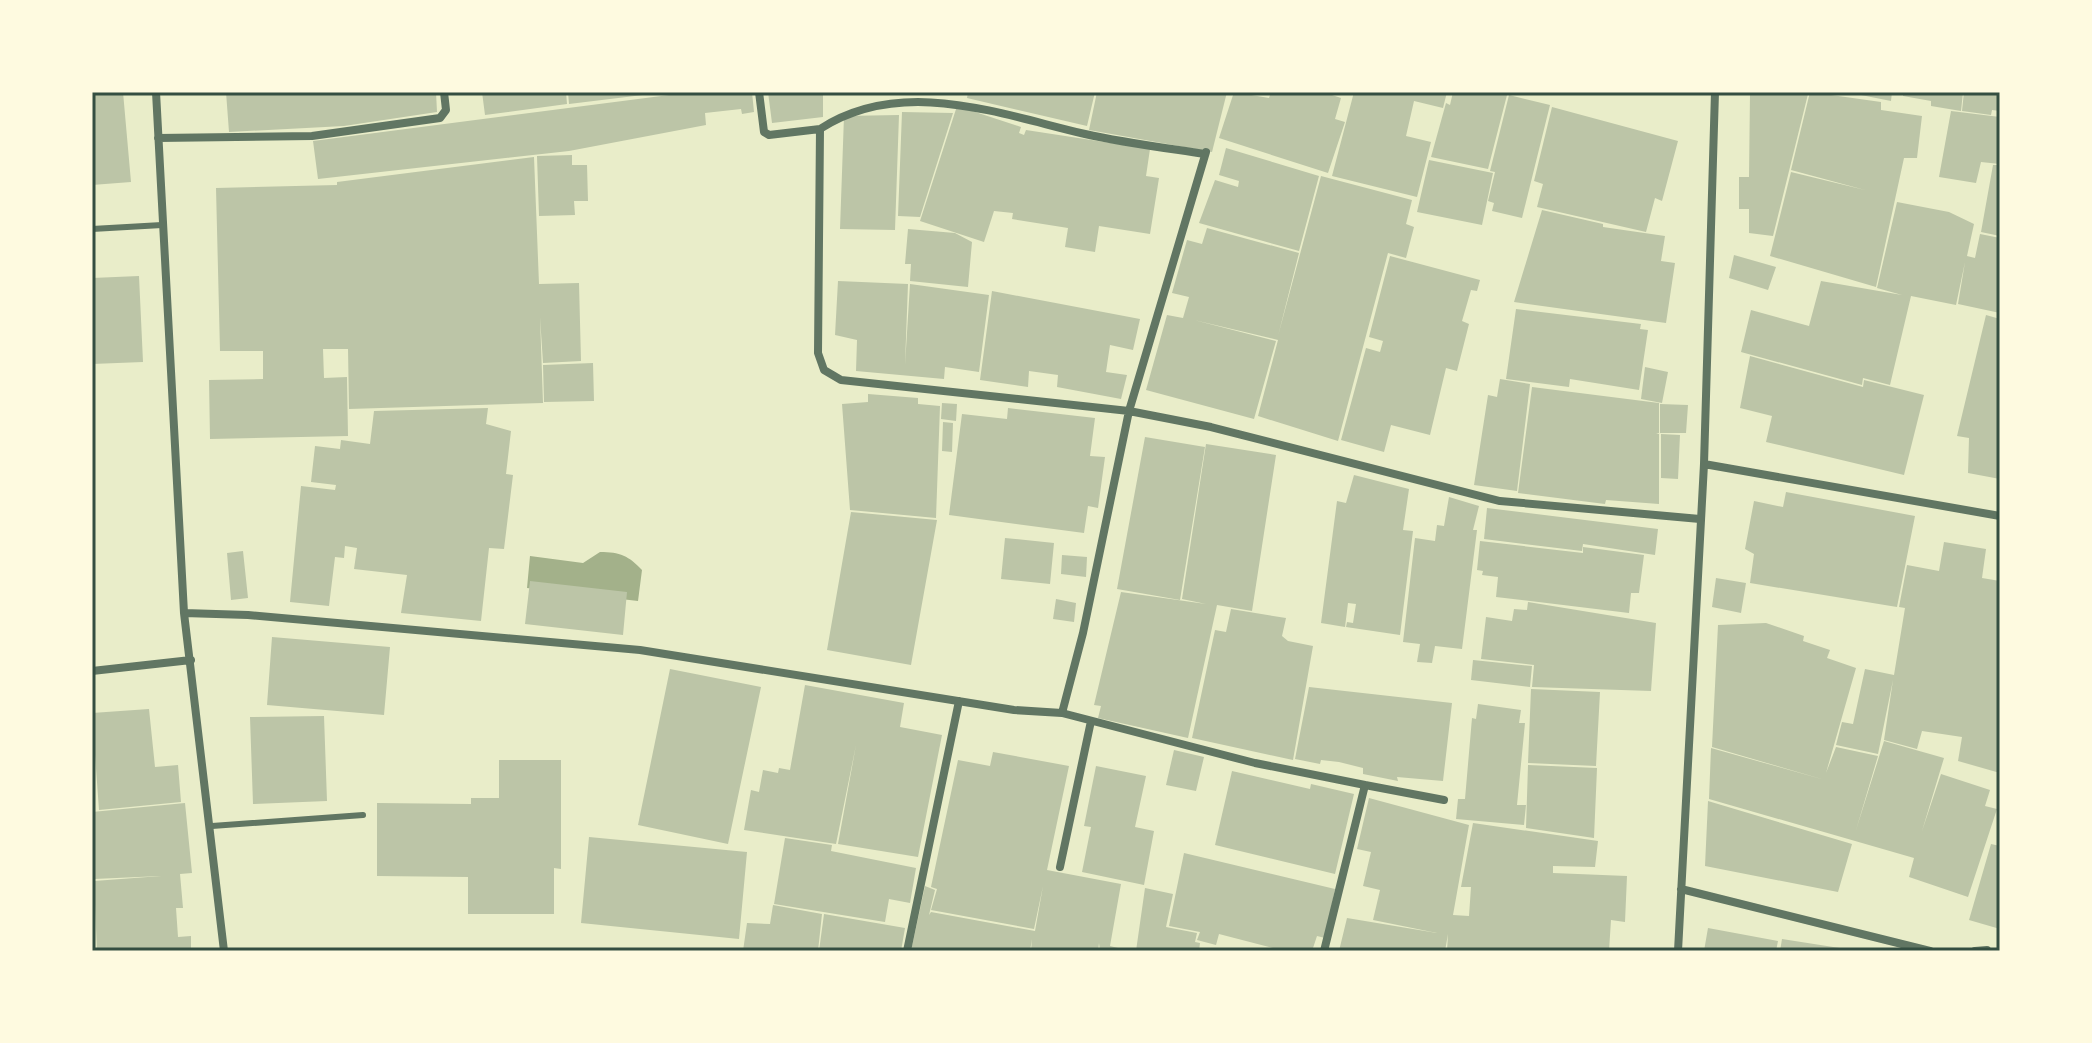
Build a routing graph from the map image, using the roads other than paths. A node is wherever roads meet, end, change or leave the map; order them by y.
1 (156, 92) edge
2 (444, 92) edge
3 (759, 92) edge
4 (962, 92) edge
5 (1715, 92) edge
6 (959, 103) junction
7 (820, 129) junction
8 (158, 138) junction
9 (162, 225) junction
10 (92, 229) edge
11 (1129, 411) junction
12 (1704, 464) junction
13 (2000, 516) edge
14 (1700, 519) junction
15 (184, 613) junction
16 (191, 660) junction
17 (92, 671) edge
18 (959, 701) junction
19 (1062, 713) junction
20 (1091, 721) junction
21 (1365, 785) junction
22 (1444, 800) dead end
23 (363, 815) dead end
24 (212, 826) junction
25 (1060, 867) dead end
26 (1681, 889) junction
27 (1987, 950) edge
28 (224, 951) edge
29 (907, 951) edge
30 (1324, 951) edge
31 (1678, 951) edge
32 (1930, 951) edge
33 (1975, 951) edge

1 - 8 street
2 - 8 street
3 - 7 street
4 - 6 street
5 - 12 street
6 - 7 street
6 - 11 street
7 - 11 street
8 - 9 street
9 - 10 lane
9 - 15 street
11 - 14 street
11 - 19 street
12 - 13 street
12 - 14 street
14 - 26 street
15 - 16 street
15 - 18 street
16 - 17 street
16 - 24 street
18 - 19 street
18 - 29 street
19 - 20 street
20 - 21 street
20 - 25 street
21 - 22 street
21 - 30 street
23 - 24 lane
24 - 28 street
26 - 31 street
26 - 32 street
27 - 33 street

